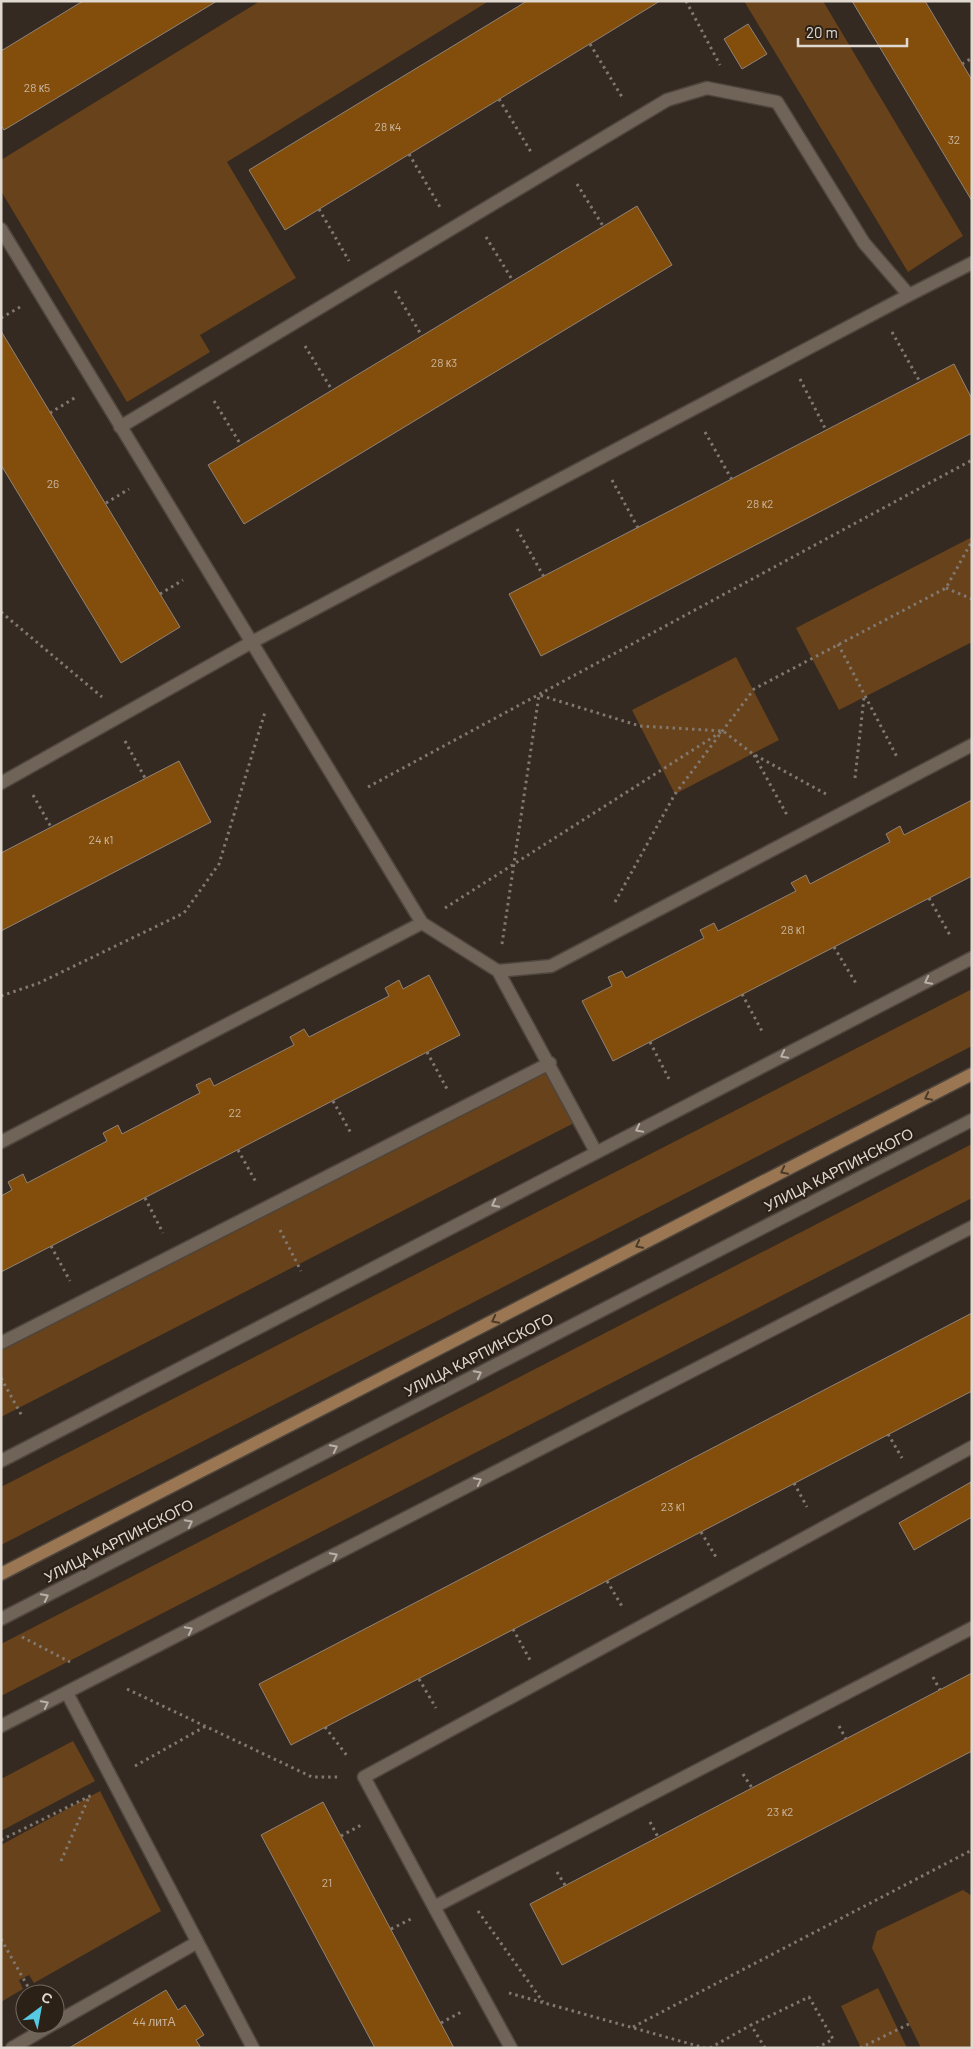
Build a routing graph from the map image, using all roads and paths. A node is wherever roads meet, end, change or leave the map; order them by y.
1 (686, 1) edge
2 (590, 44) dead end
3 (972, 58) edge
4 (962, 64) dead end
5 (736, 92) junction
6 (499, 99) dead end
7 (636, 119) junction
8 (409, 154) dead end
9 (564, 162) junction
10 (545, 173) junction
11 (318, 209) dead end
12 (473, 216) junction
13 (604, 226) dead end
14 (453, 228) junction
15 (1, 229) edge
16 (972, 263) edge
17 (382, 271) junction
18 (513, 281) dead end
19 (362, 283) junction
20 (909, 295) junction
21 (880, 310) junction
22 (292, 325) junction
23 (422, 336) dead end
24 (790, 358) junction
25 (201, 379) junction
26 (920, 382) dead end
27 (332, 390) dead end
28 (693, 409) junction
29 (120, 427) junction
30 (826, 430) dead end
31 (241, 445) dead end
32 (601, 458) junction
33 (972, 460) edge
34 (732, 480) dead end
35 (506, 508) junction
36 (638, 528) dead end
37 (972, 541) edge
38 (544, 576) dead end
39 (946, 588) junction
40 (972, 599) edge
41 (1, 612) edge
42 (252, 642) junction
43 (838, 644) junction
44 (275, 680) junction
45 (539, 695) junction
46 (864, 697) junction
47 (118, 718) junction
48 (723, 731) junction
49 (972, 746) edge
50 (753, 754) junction
51 (20, 772) junction
52 (145, 778) dead end
53 (855, 778) dead end
54 (908, 779) junction
55 (1, 783) edge
56 (826, 794) dead end
57 (347, 799) junction
58 (51, 827) dead end
59 (799, 836) junction
60 (514, 865) junction
61 (929, 898) dead end
62 (422, 923) junction
63 (951, 937) dead end
64 (592, 944) junction
65 (834, 947) dead end
66 (972, 958) edge
67 (498, 971) junction
68 (857, 985) dead end
69 (742, 994) dead end
70 (1, 996) edge
71 (763, 1032) dead end
72 (650, 1042) dead end
73 (427, 1052) dead end
74 (550, 1063) junction
75 (972, 1074) edge
76 (670, 1080) dead end
77 (333, 1101) dead end
78 (458, 1109) junction
79 (972, 1120) edge
80 (1, 1142) edge
81 (596, 1152) junction
82 (364, 1158) junction
83 (146, 1198) dead end
84 (972, 1227) edge
85 (51, 1246) dead end
86 (174, 1255) junction
87 (81, 1302) junction
88 (1, 1343) edge
89 (1, 1378) edge
90 (22, 1416) dead end
91 (972, 1447) edge
92 (1, 1461) edge
93 (1, 1574) edge
94 (607, 1581) dead end
95 (1, 1620) edge
96 (972, 1628) edge
97 (513, 1630) dead end
98 (636, 1630) junction
99 (19, 1636) dead end
100 (98, 1677) junction
101 (419, 1679) dead end
102 (541, 1681) junction
103 (67, 1693) junction
104 (1, 1726) edge
105 (206, 1726) junction
106 (325, 1727) dead end
107 (449, 1731) junction
108 (364, 1777) junction
109 (112, 1779) junction
110 (90, 1797) junction
111 (1, 1840) edge
112 (972, 1850) edge
113 (61, 1861) dead end
114 (463, 1891) junction
115 (434, 1907) junction
116 (1, 1939) edge
117 (196, 1943) junction
118 (475, 1982) junction
119 (26, 1984) edge
120 (544, 2003) junction
121 (65, 2018) edge
122 (909, 2024) dead end
123 (751, 2025) junction
124 (633, 2027) junction
125 (36, 2034) edge
126 (12, 2048) edge
127 (253, 2048) edge
128 (511, 2048) edge
129 (705, 2048) edge
130 (710, 2048) edge
131 (764, 2048) edge
132 (818, 2048) edge
133 (860, 2048) edge

1 - 5 path
2 - 7 path
3 - 4 path
5 - 7 street
5 - 20 street
6 - 10 path
7 - 9 street
8 - 14 path
9 - 10 street
9 - 13 path
10 - 12 street
11 - 19 path
12 - 14 street
12 - 18 path
14 - 17 street
15 - 29 street
16 - 20 street
17 - 19 street
17 - 23 path
19 - 22 street
20 - 21 street
21 - 24 street
21 - 26 path
22 - 25 street
22 - 27 path
24 - 28 street
24 - 30 path
25 - 29 street
25 - 31 path
28 - 32 street
28 - 34 path
29 - 42 street
32 - 35 street
32 - 36 path
33 - 45 path
35 - 38 path
35 - 42 street
37 - 39 path
39 - 40 path
39 - 43 path
41 - 47 path
42 - 44 street
42 - 47 street
43 - 46 path
43 - 48 path
44 - 57 street
44 - 70 path
45 - 48 path
45 - 57 path
45 - 60 path
46 - 53 path
46 - 54 path
47 - 51 street
47 - 52 path
48 - 50 path
48 - 60 path
48 - 64 path
49 - 54 street
50 - 56 path
50 - 59 path
51 - 55 street
51 - 58 path
54 - 59 street
57 - 62 street
59 - 64 street
60 - 62 path
60 - 67 path
61 - 63 path
62 - 67 street
62 - 80 street
64 - 67 street
65 - 68 path
66 -> 81 street
67 - 74 street
69 - 71 path
72 - 76 path
73 - 78 path
74 - 78 street
74 - 81 street
75 -> 93 street, УЛИЦА КАРПИНСКОГО
77 - 82 path
78 - 82 street
95 -> 79 street, УЛИЦА КАРПИНСКОГО
81 -> 92 street
82 - 86 street
83 - 86 path
100 -> 84 street
85 - 87 path
86 - 87 street
87 - 88 street
89 - 90 path
91 - 98 street
94 - 98 path
96 - 114 street
97 - 102 path
98 - 102 street
99 - 100 path
100 - 103 street
100 - 105 path
101 - 107 path
102 - 107 street
104 -> 103 street
103 - 109 street
105 - 108 path
105 - 109 path
106 - 108 path
107 - 108 street
108 - 115 street
109 - 110 path
109 - 117 street
110 - 111 path
110 - 113 path
112 - 124 path
114 - 115 street
114 - 120 path
115 - 118 street
116 - 119 path
117 - 121 street
117 - 127 street
118 - 120 path
118 - 128 street
120 - 124 path
122 - 133 path
123 - 130 path
123 - 131 path
123 - 132 path
124 - 129 path
125 - 126 street

